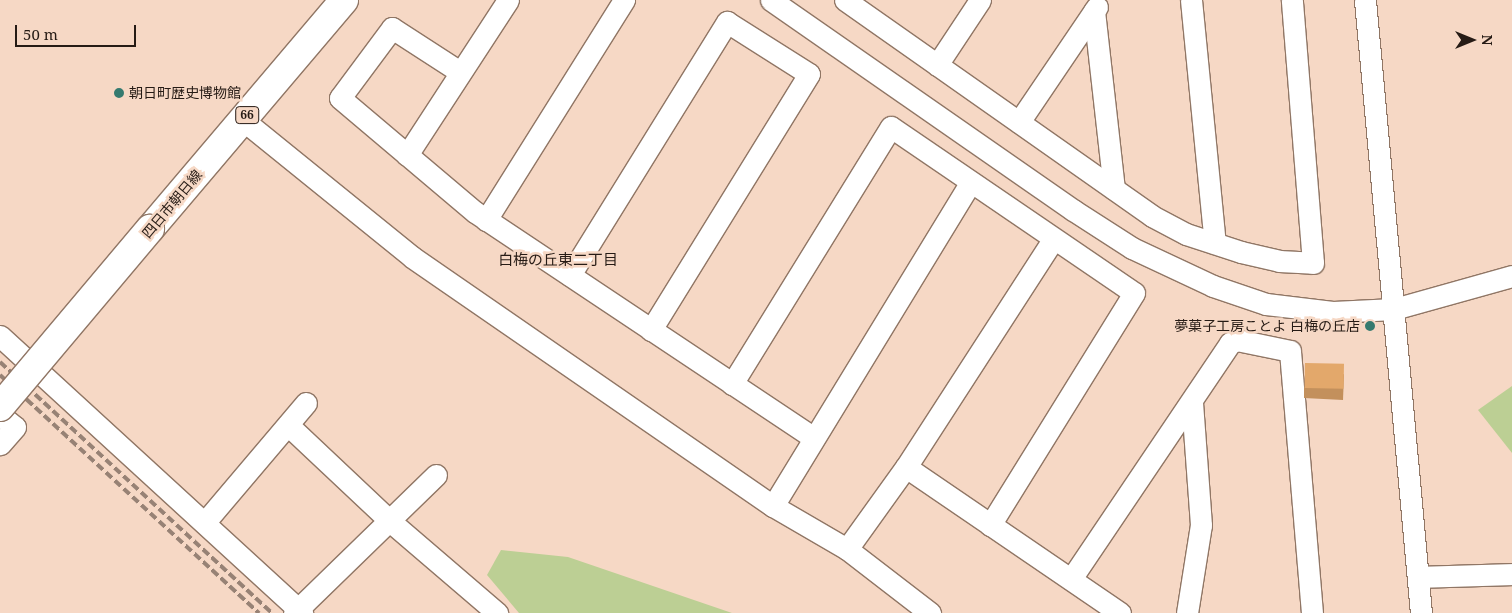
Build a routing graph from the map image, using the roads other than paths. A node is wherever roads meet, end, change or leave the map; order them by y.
1 (344, 0) edge
2 (508, 0) edge
3 (624, 0) edge
4 (771, 0) edge
5 (980, 0) edge
6 (1191, 0) edge
7 (1292, 0) edge
8 (1365, 0) edge
9 (855, 3) edge
10 (1098, 6) edge
11 (937, 65) junction
12 (460, 72) junction
13 (243, 120) junction
14 (1019, 122) junction
15 (408, 155) junction
16 (970, 183) junction
17 (1114, 189) junction
18 (486, 220) junction
19 (1053, 240) junction
20 (1215, 243) junction
21 (570, 275) junction
22 (1512, 276) edge
23 (1394, 309) junction
24 (651, 330) junction
25 (0, 336) edge
26 (732, 384) junction
27 (306, 403) dead end
28 (1192, 403) junction
29 (0, 407) edge
30 (0, 415) edge
31 (288, 425) junction
32 (814, 438) junction
33 (0, 444) edge
34 (906, 467) junction
35 (436, 476) dead end
36 (773, 506) junction
37 (205, 522) junction
38 (391, 522) junction
39 (990, 525) junction
40 (847, 549) junction
41 (1512, 574) edge
42 (1418, 577) junction
43 (1071, 579) junction
44 (298, 612) edge
45 (497, 613) edge
46 (930, 613) edge
47 (1120, 613) edge
48 (1187, 613) edge
49 (1312, 613) edge
50 (1421, 613) edge

1 - 13 main road, 四日市朝日線 / 66
2 - 12 street
3 - 18 street
4 - 23 street
5 - 11 street
6 - 20 street
7 - 20 street
8 - 23 street
9 - 11 street
10 - 14 street
10 - 17 street
11 - 14 street
12 - 15 street
12 - 15 street
13 - 29 main road, 四日市朝日線 / 66, bridge
13 - 36 street
14 - 17 street
15 - 18 street
16 - 19 street
16 - 26 street
16 - 32 street
17 - 20 street
18 - 21 street
19 - 34 street
19 - 39 street
21 - 24 street
21 - 24 street
22 - 23 street
23 - 42 street
24 - 26 street
25 - 37 street
26 - 32 street
27 - 31 street
28 - 43 street
28 - 48 street
28 - 49 street
30 - 33 street
31 - 37 street
31 - 38 street
32 - 36 street
34 - 39 street
34 - 40 street
35 - 38 street
36 - 40 street
37 - 44 street
38 - 44 street
38 - 45 street
39 - 43 street
40 - 46 street
41 - 42 street
42 - 50 street
43 - 47 street

